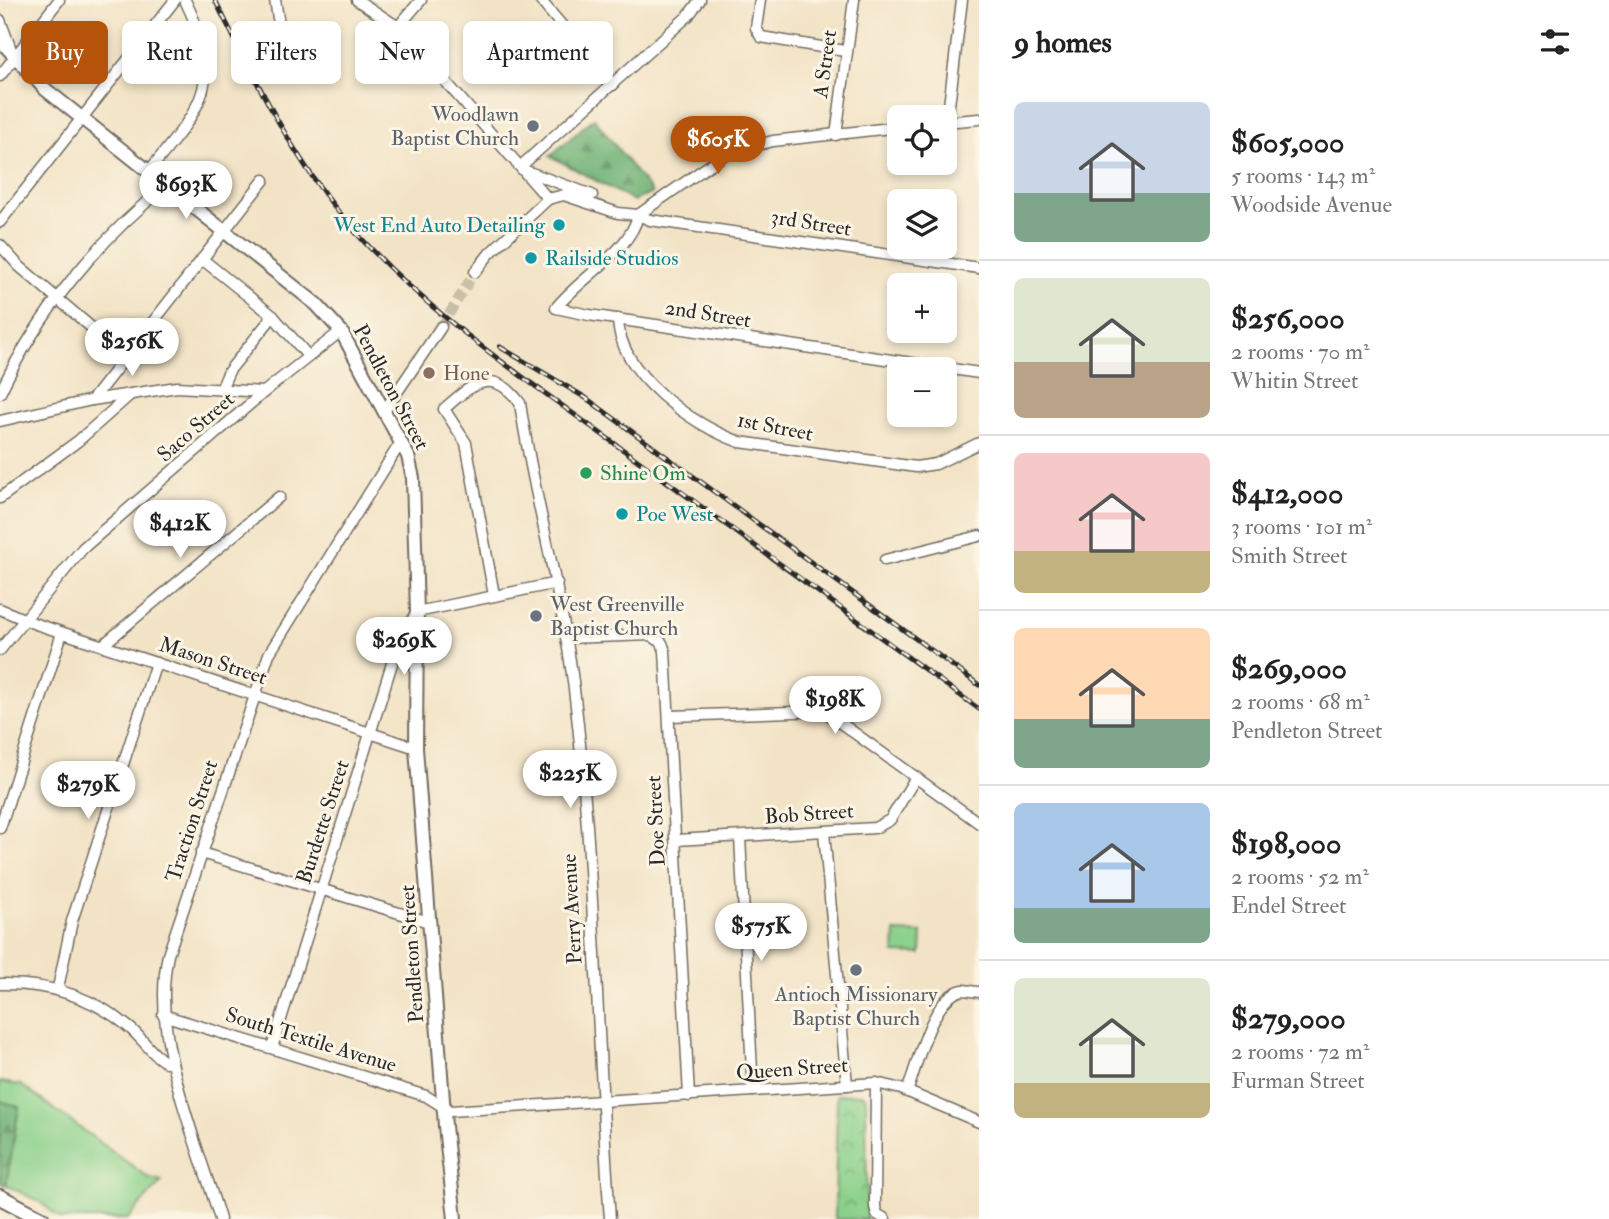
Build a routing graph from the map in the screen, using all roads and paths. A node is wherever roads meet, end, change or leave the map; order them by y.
1 (59, 0) edge
2 (175, 0) edge
3 (185, 0) edge
4 (275, 0) edge
5 (357, 0) edge
6 (421, 0) edge
7 (540, 0) edge
8 (700, 0) edge
9 (760, 0) edge
10 (854, 0) edge
11 (962, 0) edge
12 (0, 20) edge
13 (278, 21) edge
14 (389, 21) edge
15 (403, 21) edge
16 (0, 40) edge
17 (845, 51) junction
18 (14, 58) junction
19 (0, 76) edge
20 (449, 84) edge
21 (613, 85) junction
22 (948, 105) edge
23 (82, 118) junction
24 (979, 119) edge
25 (957, 121) edge
26 (887, 129) edge
27 (836, 135) junction
28 (524, 168) junction
29 (149, 171) junction
30 (264, 180) dead end
31 (167, 185) junction
32 (548, 199) junction
33 (618, 213) junction
34 (638, 215) junction
35 (0, 222) edge
36 (225, 230) junction
37 (0, 245) edge
38 (202, 259) junction
39 (979, 268) edge
40 (475, 272) tunnel mouth
41 (60, 299) junction
42 (273, 316) junction
43 (618, 319) junction
44 (441, 327) tunnel mouth
45 (341, 331) junction
46 (125, 356) junction
47 (308, 356) junction
48 (979, 373) edge
49 (222, 387) junction
50 (264, 392) junction
51 (0, 393) edge
52 (131, 394) junction
53 (92, 400) junction
54 (385, 410) junction
55 (0, 421) edge
56 (401, 442) junction
57 (979, 443) edge
58 (388, 464) junction
59 (411, 466) junction
60 (279, 497) dead end
61 (0, 498) edge
62 (979, 536) edge
63 (886, 560) dead end
64 (557, 583) junction
65 (494, 595) junction
66 (0, 608) edge
67 (417, 612) junction
68 (25, 620) junction
69 (62, 633) junction
70 (567, 638) junction
71 (103, 645) junction
72 (0, 650) edge
73 (156, 663) junction
74 (254, 695) junction
75 (670, 716) junction
76 (370, 733) junction
77 (416, 748) junction
78 (916, 776) junction
79 (3, 805) edge
80 (979, 823) edge
81 (0, 828) edge
82 (824, 832) junction
83 (740, 837) junction
84 (677, 840) junction
85 (201, 853) junction
86 (321, 890) junction
87 (429, 922) junction
88 (0, 984) edge
89 (58, 988) junction
90 (979, 992) edge
91 (163, 1015) junction
92 (272, 1048) junction
93 (172, 1064) junction
94 (876, 1083) junction
95 (847, 1085) junction
96 (753, 1091) junction
97 (907, 1092) junction
98 (689, 1096) junction
99 (601, 1102) junction
100 (443, 1109) junction
101 (979, 1122) edge
102 (0, 1197) edge
103 (42, 1219) edge
104 (220, 1219) edge
105 (455, 1219) edge
106 (610, 1219) edge
107 (885, 1219) edge

1 - 18 street
2 - 23 street
3 - 29 street
4 - 13 street
5 - 14 street
6 - 15 street
7 - 21 street
8 - 21 street
9 - 17 street
10 - 17 street, A Street
11 - 22 street
12 - 18 street
16 - 18 main road, Pendleton Street
17 - 27 street, A Street
18 - 19 street
18 - 23 main road, Pendleton Street
20 - 28 street
21 - 28 street
23 - 29 main road, Pendleton Street
23 - 35 street
24 - 25 street
26 - 27 street
27 - 34 street
28 - 32 street
28 - 33 street
29 - 31 main road, Pendleton Street
30 - 36 street
31 - 36 main road, Pendleton Street
31 - 41 street
32 - 33 street
32 - 40 street
33 - 34 street, 3rd Street
34 - 39 street, 3rd Street
34 - 43 street, 2nd Street
36 - 38 street
36 - 45 main road, Pendleton Street
37 - 41 street
38 - 42 street
38 - 46 street
41 - 46 street
41 - 51 street
42 - 47 street
42 - 49 street
43 - 48 street, 2nd Street
43 - 57 street, 1st Street
44 - 54 street
45 - 47 street, Saco Street
45 - 54 main road, Pendleton Street
46 - 53 street
47 - 50 street, Saco Street
49 - 50 street
49 - 52 street
50 - 68 street, Saco Street
52 - 53 street
52 - 61 street
53 - 55 street
54 - 56 main road, Pendleton Street
56 - 58 street, Traction Street
56 - 59 main road, Pendleton Street
58 - 59 street
58 - 74 street, Traction Street
59 - 67 main road, Pendleton Street
60 - 71 street
62 - 63 street
64 - 65 street
64 - 65 street, Perry Avenue
64 - 70 street, Perry Avenue
65 - 67 street
66 - 68 street, Mason Street
67 - 76 street, Burdette Street
67 - 77 main road, Pendleton Street
68 - 69 street, Mason Street
68 - 72 street, Saco Street
69 - 71 street, Mason Street
69 - 79 street
70 - 75 street, Doe Street
70 - 99 street, Perry Avenue
71 - 73 street, Mason Street
73 - 74 street, Mason Street
73 - 89 street
74 - 76 street, Mason Street
74 - 85 street, Traction Street
75 - 78 street
75 - 84 street, Doe Street
76 - 77 street, Mason Street
76 - 86 street, Burdette Street
77 - 87 main road, Pendleton Street
78 - 80 street
78 - 82 street, Bob Street
79 - 81 street
82 - 83 street, Bob Street
82 - 95 street
83 - 84 street, Bob Street
83 - 96 street
84 - 98 street, Doe Street
85 - 86 street
85 - 91 street, Traction Street
86 - 87 street
86 - 92 street, Burdette Street
87 - 100 main road, Pendleton Street
88 - 89 street
89 - 93 street
90 - 97 street
91 - 92 street, South Textile Avenue
91 - 93 street, Traction Street
92 - 100 street, South Textile Avenue
93 - 104 street, Traction Street
94 - 95 street, Queen Street
94 - 97 street, Queen Street
94 - 107 street
95 - 96 street, Queen Street
96 - 98 street, Queen Street
97 - 101 street, Queen Street
98 - 99 street, Queen Street
99 - 100 street, Queen Street
99 - 106 street, Perry Avenue
100 - 105 main road, Pendleton Street
102 - 103 highway

